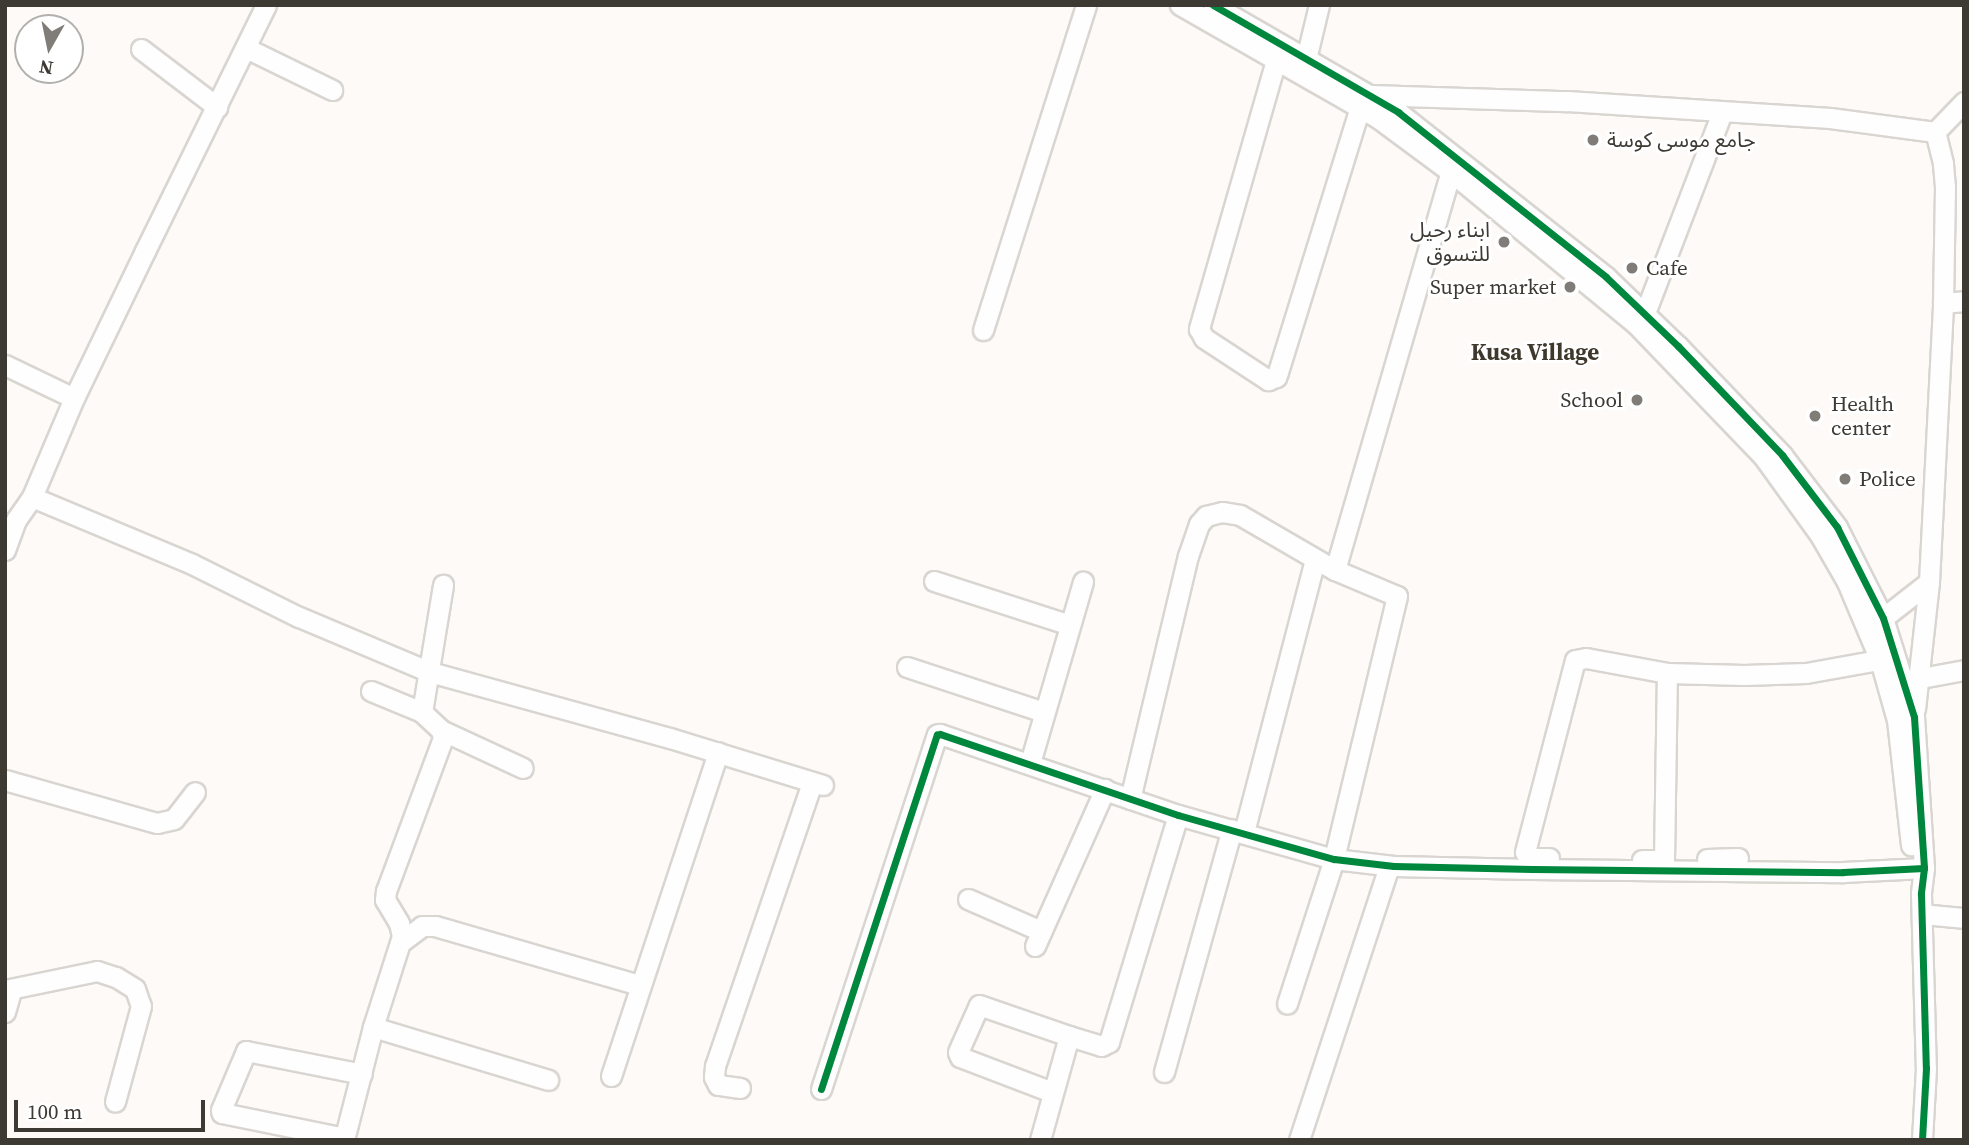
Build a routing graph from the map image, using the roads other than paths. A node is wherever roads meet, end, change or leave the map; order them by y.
1 (266, 5) edge
2 (1086, 5) edge
3 (1180, 5) edge
4 (1213, 5) edge
5 (1319, 5) edge
6 (246, 48) junction
7 (141, 49) dead end
8 (1306, 59) junction
9 (1276, 60) junction
10 (332, 90) dead end
11 (1365, 101) junction
12 (1964, 102) edge
13 (217, 107) junction
14 (1722, 112) junction
15 (1394, 119) junction
16 (1935, 132) junction
17 (1451, 172) junction
18 (1964, 301) edge
19 (1943, 303) junction
20 (1645, 313) junction
21 (983, 330) dead end
22 (1673, 351) junction
23 (5, 365) edge
24 (74, 398) junction
25 (32, 498) junction
26 (1808, 503) junction
27 (11, 518) edge
28 (5, 550) edge
29 (1315, 559) junction
30 (1335, 570) junction
31 (934, 581) dead end
32 (1083, 582) dead end
33 (1929, 582) junction
34 (443, 585) dead end
35 (1883, 618) junction
36 (1070, 625) junction
37 (1889, 658) junction
38 (907, 667) dead end
39 (1964, 670) edge
40 (430, 672) junction
41 (1667, 673) junction
42 (1921, 678) junction
43 (371, 691) dead end
44 (422, 712) junction
45 (1044, 712) junction
46 (1914, 717) junction
47 (441, 730) junction
48 (718, 752) junction
49 (1030, 763) junction
50 (523, 768) dead end
51 (5, 780) edge
52 (1105, 789) junction
53 (195, 792) dead end
54 (1130, 799) junction
55 (1178, 815) junction
56 (1238, 830) junction
57 (1738, 858) dead end
58 (1334, 859) junction
59 (1664, 860) junction
60 (1389, 866) junction
61 (1919, 868) junction
62 (968, 899) dead end
63 (1922, 904) junction
64 (1964, 918) edge
65 (401, 942) junction
66 (640, 985) junction
67 (8, 990) edge
68 (1287, 1004) dead end
69 (5, 1012) edge
70 (373, 1027) junction
71 (1069, 1036) junction
72 (1164, 1072) dead end
73 (362, 1074) junction
74 (611, 1076) dead end
75 (548, 1080) dead end
76 (740, 1088) dead end
77 (821, 1089) dead end
78 (1052, 1092) junction
79 (115, 1102) dead end
80 (344, 1139) edge
81 (1040, 1140) edge
82 (1299, 1140) edge
83 (1922, 1140) edge

1 - 6 street
2 - 21 street
3 - 9 street
4 - 8 street
5 - 8 street
6 - 10 street
6 - 13 street
7 - 13 street
8 - 11 street
9 - 11 street
9 - 11 street
11 - 14 street
11 - 15 street
12 - 16 street
13 - 24 street
14 - 16 street
14 - 20 street
15 - 17 street
15 - 20 street
16 - 19 street
17 - 22 street
17 - 30 street
18 - 19 street
19 - 33 street
20 - 22 street
22 - 26 street
23 - 24 street
24 - 25 street
25 - 27 street
25 - 40 street
26 - 35 street
26 - 37 street
27 - 28 street
29 - 30 street
29 - 54 street
29 - 56 street
30 - 58 street
31 - 36 street
32 - 36 street
33 - 35 street
33 - 42 street
34 - 40 street
35 - 37 street
36 - 45 street
37 - 41 street
37 - 46 street
37 - 61 street
38 - 45 street
39 - 42 street
40 - 44 street
40 - 48 street
41 - 59 street
41 - 59 street
42 - 46 street
43 - 44 street
44 - 47 street
45 - 49 street
46 - 61 street
47 - 50 street
47 - 65 street
48 - 66 street
48 - 76 street
49 - 52 street
49 - 77 street
51 - 53 street
52 - 54 street
52 - 62 street
54 - 55 street
55 - 56 street
55 - 71 street
56 - 58 street
56 - 72 street
57 - 59 street
58 - 60 street
58 - 68 street
60 - 61 street
60 - 82 street
61 - 63 street
63 - 64 street
63 - 83 street
65 - 66 street
65 - 70 street
66 - 74 street
67 - 69 street
67 - 79 street
70 - 73 street
70 - 75 street
71 - 78 street
71 - 78 street
73 - 80 street
73 - 80 street
78 - 81 street

